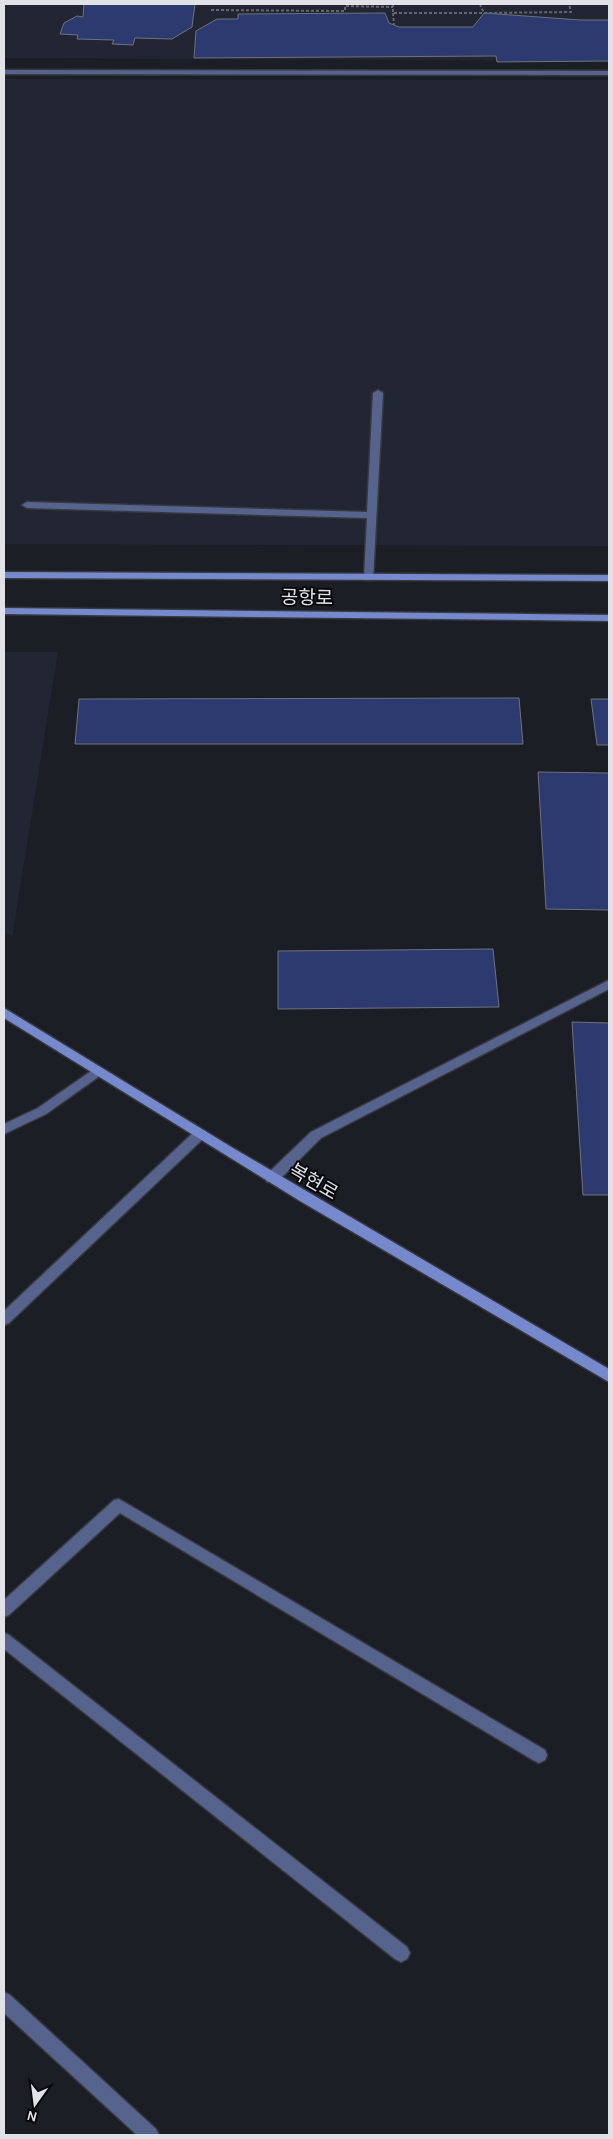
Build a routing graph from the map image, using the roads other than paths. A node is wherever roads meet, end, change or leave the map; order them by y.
1 (4, 72) edge
2 (609, 73) edge
3 (378, 393) dead end
4 (27, 505) dead end
5 (372, 515) junction
6 (4, 575) edge
7 (369, 578) junction
8 (609, 578) edge
9 (4, 611) edge
10 (609, 618) edge
11 (609, 984) edge
12 (4, 1012) edge
13 (97, 1072) junction
14 (4, 1129) edge
15 (200, 1134) junction
16 (272, 1178) junction
17 (4, 1318) edge
18 (609, 1376) edge
19 (4, 1610) edge
20 (4, 1640) edge
21 (538, 1755) dead end
22 (401, 1953) dead end
23 (4, 2001) edge
24 (150, 2135) edge

1 - 2 street
3 - 5 street
4 - 5 street
5 - 7 street
6 - 7 main road, 공항로
7 - 8 main road, 공항로
9 - 10 main road, 공항로
11 - 16 street
12 - 13 main road, 복현로
13 - 14 street
13 - 15 main road, 복현로
15 - 16 main road, 복현로
15 - 17 street
16 - 18 main road, 복현로
19 - 21 street
20 - 22 street
23 - 24 street

